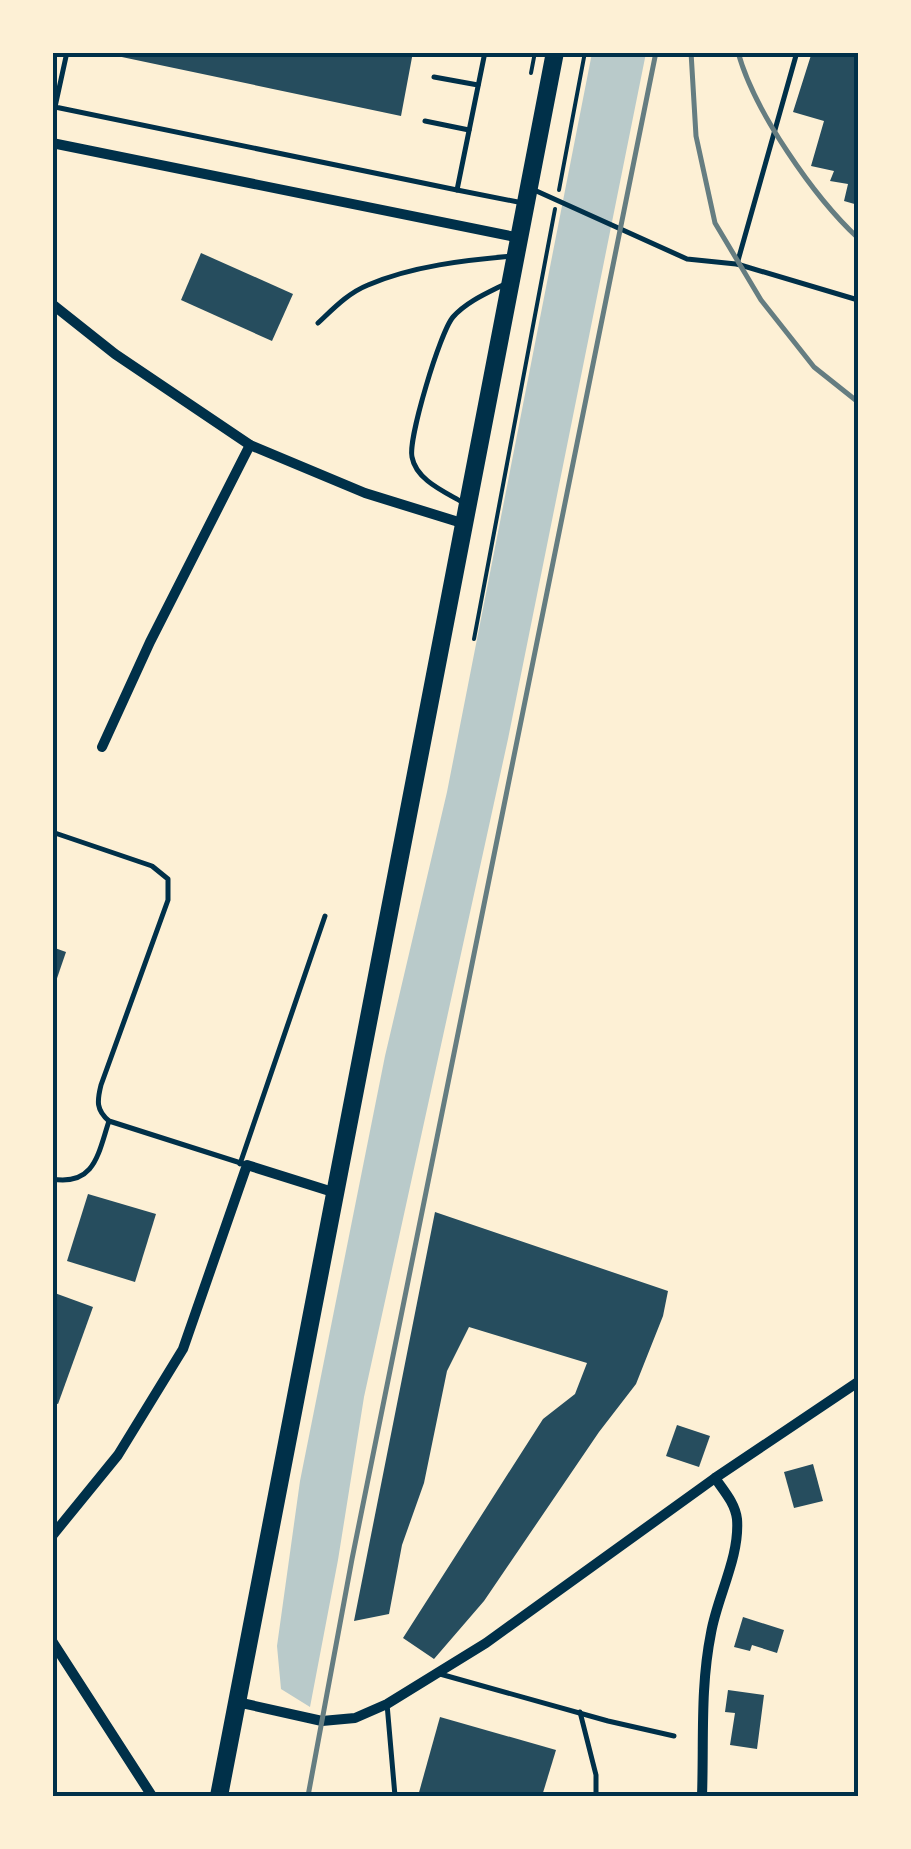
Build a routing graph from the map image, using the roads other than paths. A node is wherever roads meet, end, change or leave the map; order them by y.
1 (67, 52) edge
2 (485, 52) edge
3 (555, 52) edge
4 (797, 52) edge
5 (434, 76) dead end
6 (478, 86) junction
7 (425, 121) dead end
8 (469, 130) junction
9 (52, 144) edge
10 (457, 190) junction
11 (528, 196) junction
12 (518, 247) junction
13 (737, 264) junction
14 (512, 280) junction
15 (858, 300) edge
16 (52, 304) edge
17 (318, 323) dead end
18 (250, 445) junction
19 (468, 515) junction
20 (102, 747) dead end
21 (52, 832) edge
22 (325, 916) dead end
23 (108, 1122) junction
24 (243, 1164) junction
25 (52, 1179) edge
26 (336, 1193) junction
27 (858, 1382) edge
28 (715, 1478) junction
29 (52, 1536) edge
30 (52, 1641) edge
31 (437, 1673) junction
32 (236, 1702) junction
33 (387, 1704) junction
34 (580, 1712) junction
35 (674, 1736) dead end
36 (152, 1796) edge
37 (219, 1796) edge
38 (396, 1796) edge
39 (596, 1796) edge
40 (702, 1796) edge

1 - 10 lane
2 - 6 lane
3 - 11 main road
4 - 13 lane
5 - 6 lane
6 - 8 lane
7 - 8 lane
8 - 10 lane
9 - 12 street
10 - 11 lane
11 - 12 main road
11 - 13 lane
12 - 14 main road
12 - 17 lane
13 - 15 lane
14 - 19 main road
14 - 19 lane
16 - 18 street
18 - 19 street
18 - 20 street
19 - 26 main road
21 - 23 lane
22 - 24 lane
23 - 24 lane
23 - 25 lane
24 - 26 street
24 - 29 street
26 - 32 main road
27 - 28 street
28 - 31 street
28 - 40 street
30 - 36 street
31 - 33 street
31 - 34 lane
32 - 33 street
32 - 37 main road
33 - 38 lane
34 - 35 lane
34 - 39 lane

